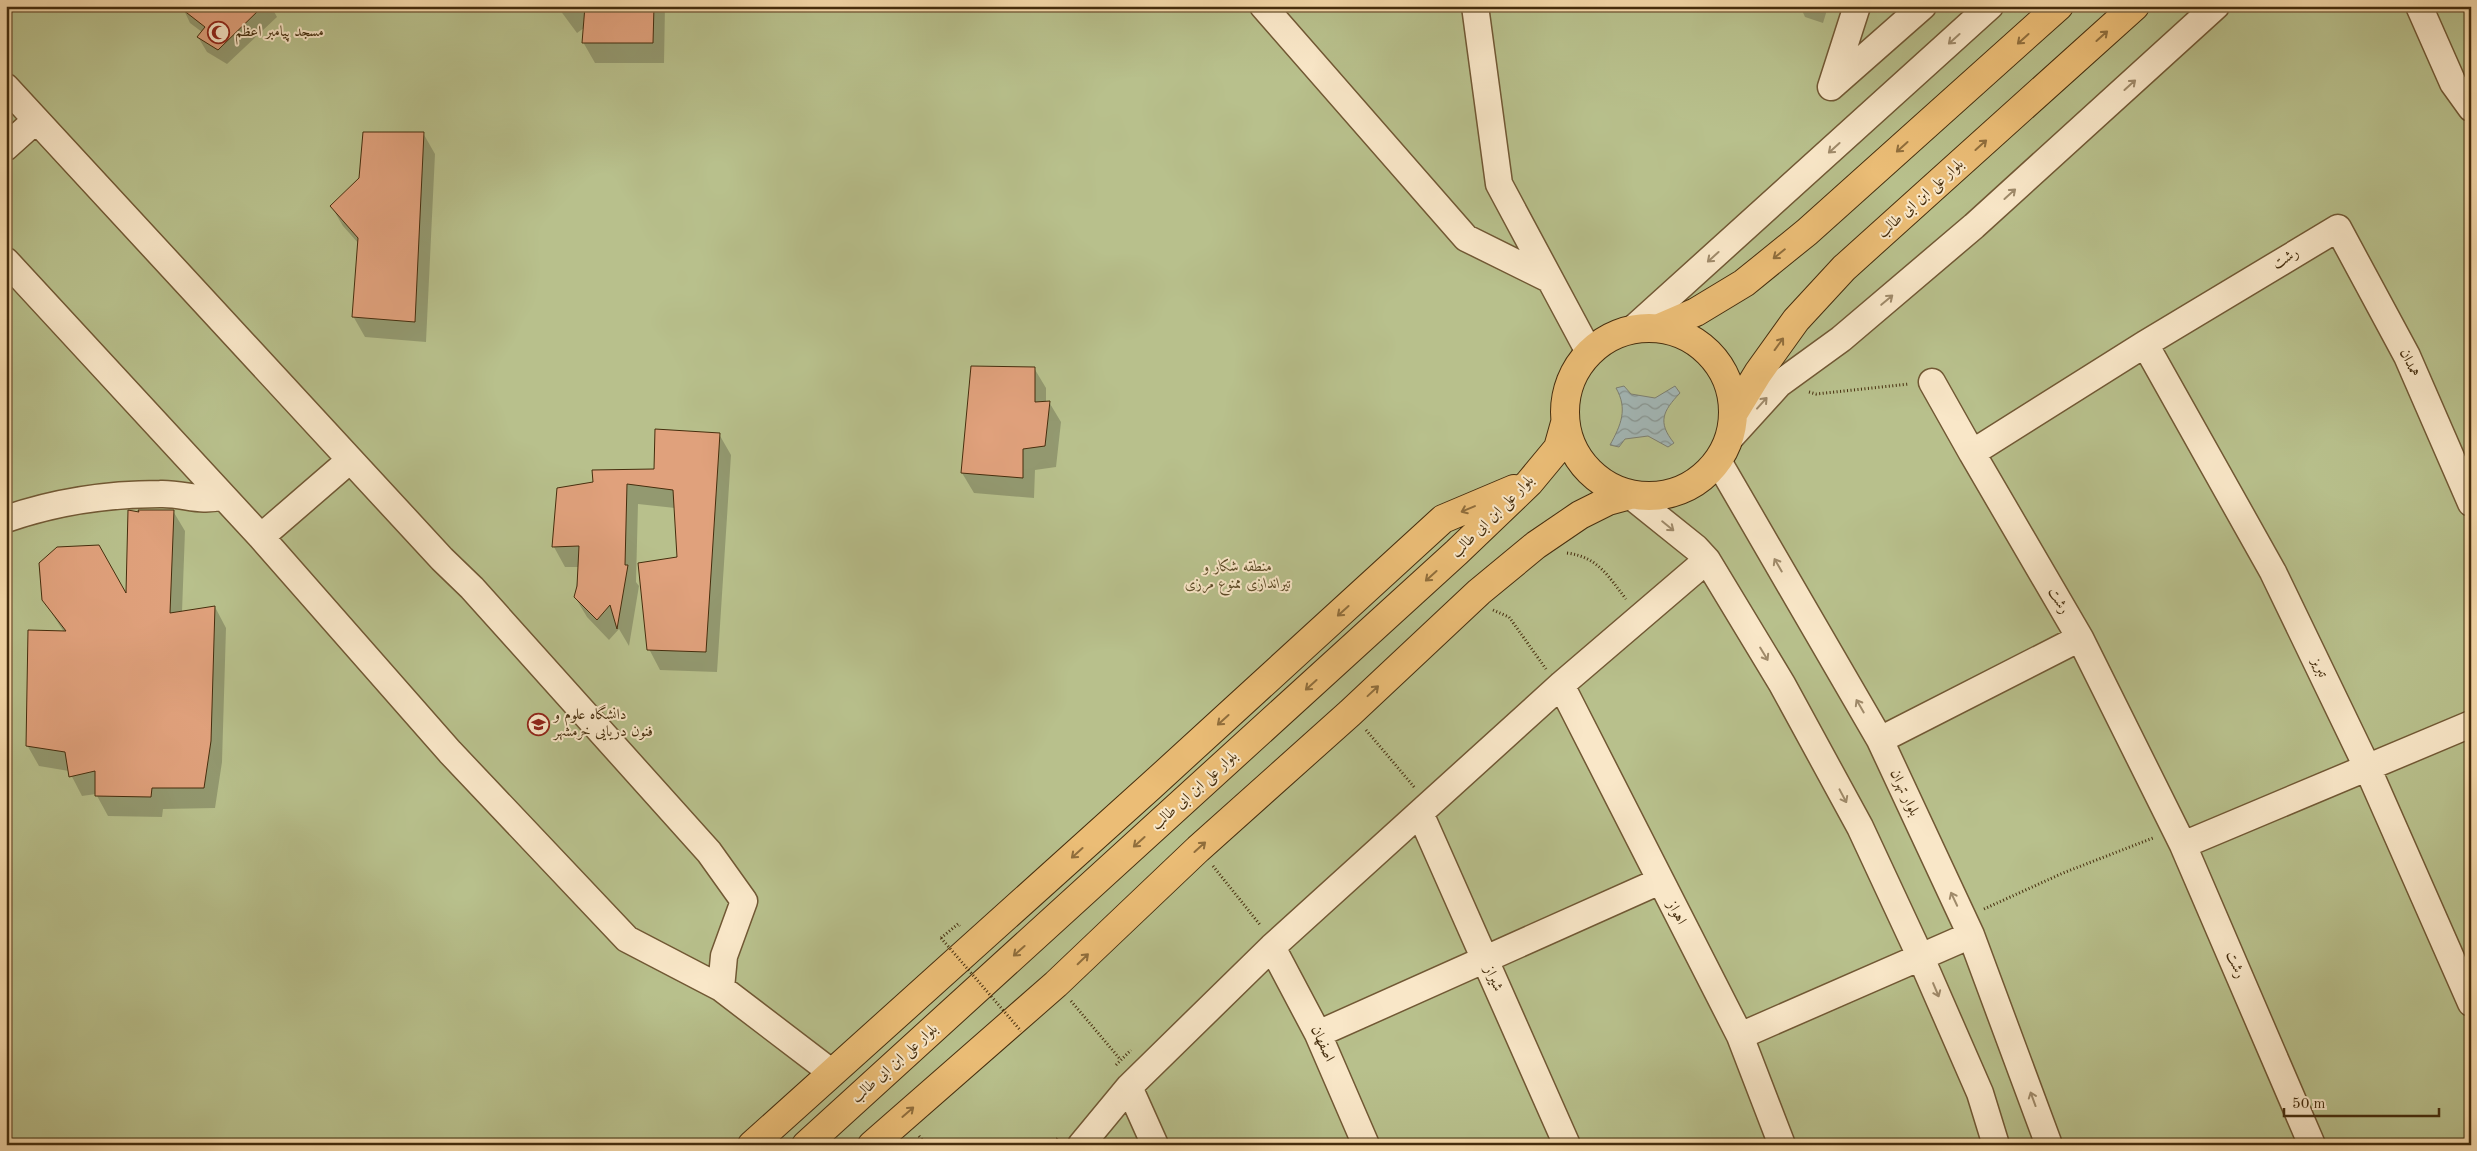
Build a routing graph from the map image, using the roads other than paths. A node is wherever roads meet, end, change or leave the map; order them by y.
1 (1263, 6) edge
2 (1475, 6) edge
3 (1857, 6) edge
4 (1923, 6) edge
5 (1990, 6) edge
6 (2059, 6) edge
7 (2135, 6) edge
8 (2216, 6) edge
9 (2418, 6) edge
10 (6, 87) edge
11 (2471, 108) edge
12 (36, 120) junction
13 (6, 147) edge
14 (2338, 228) joint
15 (6, 262) edge
16 (1550, 279) junction
17 (1646, 328) junction
18 (2145, 344) junction
19 (1589, 352) junction
20 (1932, 382) road end
21 (1565, 423) junction
22 (1727, 438) junction
23 (1972, 453) junction
24 (350, 460) junction
25 (1529, 483) junction
26 (1630, 495) junction
27 (223, 496) junction
28 (2471, 503) edge
29 (6, 519) edge
30 (261, 537) junction
31 (1707, 560) junction
32 (2080, 638) junction
33 (1555, 679) junction
34 (2471, 724) edge
35 (1880, 740) junction
36 (2367, 767) junction
37 (1418, 802) junction
38 (2179, 837) junction
39 (1660, 881) junction
40 (1967, 926) junction
41 (1269, 939) junction
42 (1922, 958) junction
43 (1485, 961) junction
44 (721, 988) junction
45 (2470, 1001) edge
46 (1318, 1034) junction
47 (1740, 1036) junction
48 (832, 1072) junction
49 (1128, 1087) junction
50 (752, 1145) edge
51 (806, 1145) edge
52 (872, 1145) edge
53 (1081, 1145) edge
54 (1155, 1145) edge
55 (1366, 1145) edge
56 (1567, 1145) edge
57 (1782, 1145) edge
58 (1996, 1145) edge
59 (2049, 1145) edge
60 (2312, 1145) edge

1 - 16 street
2 - 16 street
3 - 4 street
5 -> 17 street
6 -> 17 main road
22 -> 7 main road, بلوار علی ابن ابی طالب
22 -> 8 street
9 - 11 street
10 - 12 street
12 - 13 street
12 - 24 street
14 - 18 street, رشت
14 - 28 street, همدان
15 - 27 street
16 - 19 street
17 - 19 main road
17 - 22 main road
18 - 23 street, رشت
18 - 36 street, تبریز
19 - 21 main road
20 - 23 street
21 - 25 main road, بلوار علی ابن ابی طالب
21 - 26 main road
22 - 26 main road
35 -> 22 street, بلوار تهران
23 - 32 street, رشت
24 - 30 street
24 - 44 street
25 -> 48 main road
25 -> 51 main road, بلوار علی ابن ابی طالب
26 -> 31 street
52 -> 26 main road
27 - 29 street
27 - 30 street
30 - 44 street
31 - 33 street
31 -> 42 street
32 - 35 street
32 - 38 street, رشت
33 - 37 street
33 - 39 street, اهواز
34 - 36 street
40 -> 35 street, بلوار تهران
36 - 38 street
36 - 45 street, تبریز
37 - 41 street
37 - 43 street, شیراز
38 - 60 street, رشت
39 - 43 street
39 - 47 street, اهواز
40 - 42 street
59 -> 40 street, بلوار تهران
41 - 46 street, اصفهان
41 - 49 street
42 - 47 street
42 -> 58 street
43 - 46 street
43 - 56 street, شیراز
44 - 48 street
46 - 55 street, اصفهان
47 - 57 street, اهواز
48 - 50 main road
49 - 53 street
49 - 54 street

